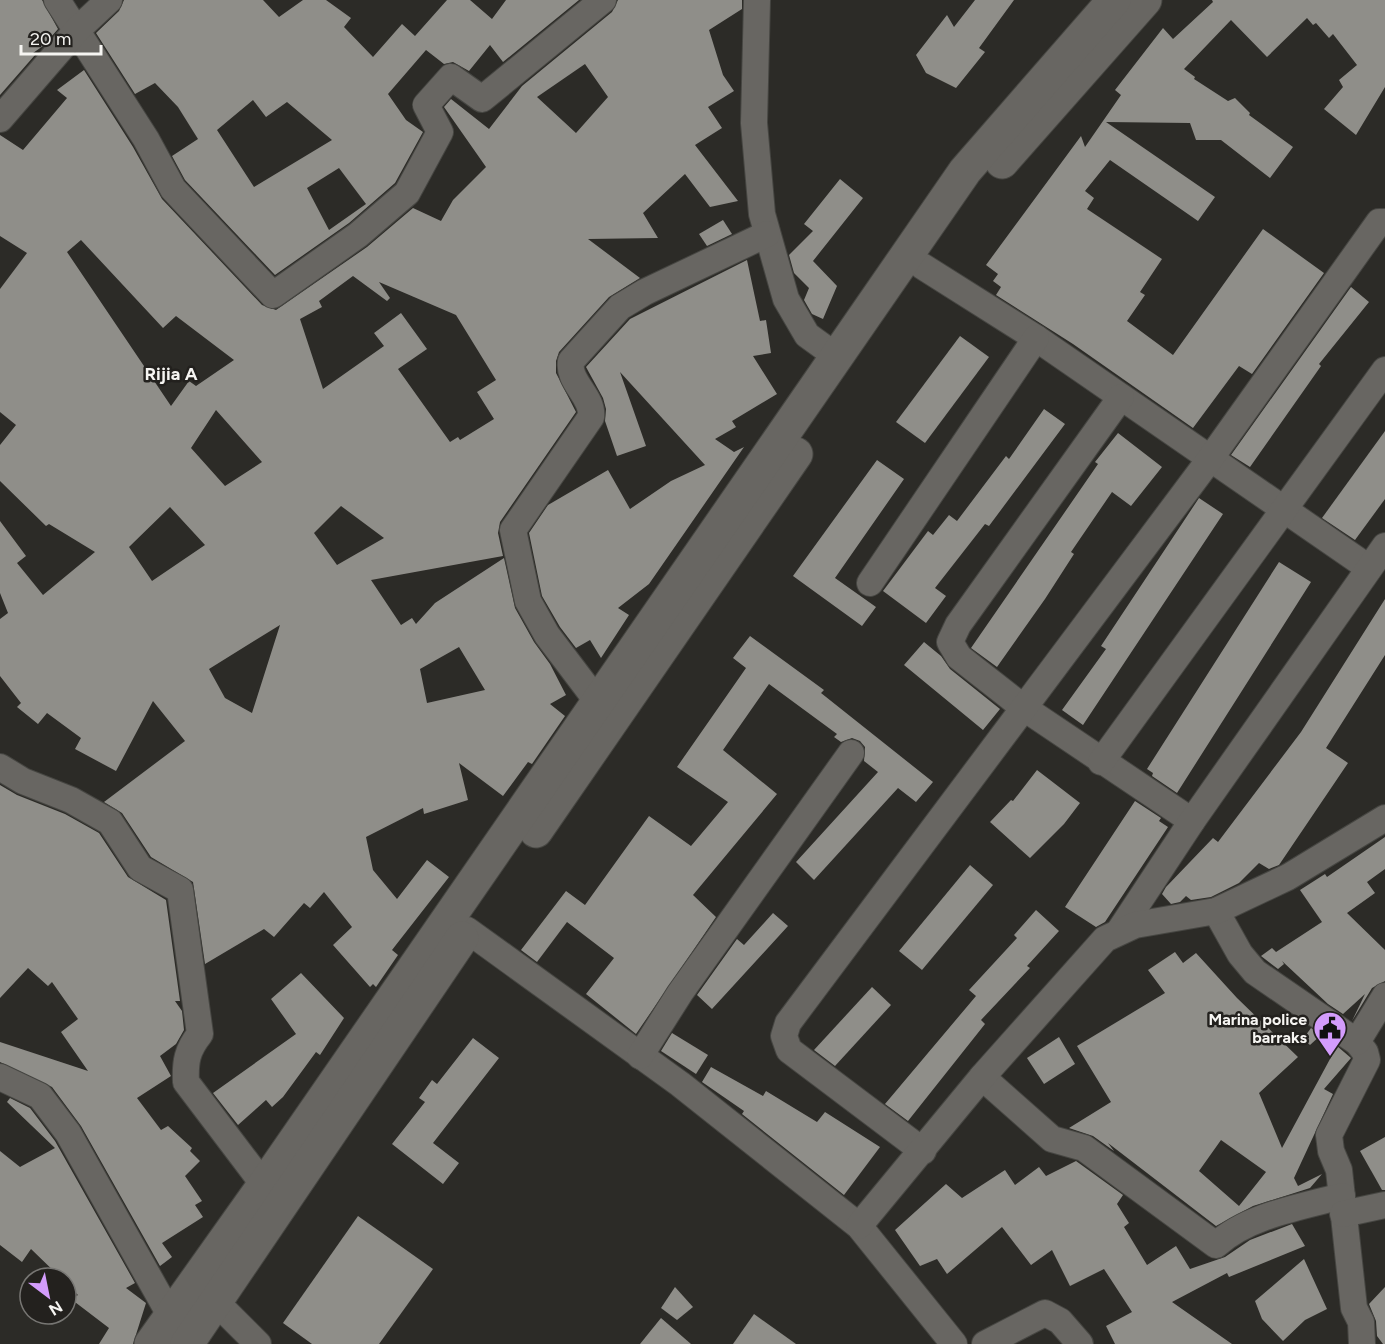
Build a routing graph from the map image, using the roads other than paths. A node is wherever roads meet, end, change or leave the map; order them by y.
1 (57, 0) edge
2 (109, 0) edge
3 (603, 0) edge
4 (757, 0) edge
5 (1114, 0) edge
6 (1145, 0) edge
7 (76, 30) junction
8 (0, 119) edge
9 (1385, 222) edge
10 (767, 234) junction
11 (922, 266) junction
12 (1036, 338) junction
13 (836, 356) junction
14 (1385, 370) edge
15 (1121, 397) junction
16 (1210, 459) junction
17 (1285, 511) junction
18 (1385, 546) edge
19 (1369, 568) junction
20 (870, 583) dead end
21 (597, 702) junction
22 (1024, 708) junction
23 (852, 753) dead end
24 (1101, 762) junction
25 (0, 767) edge
26 (1385, 818) edge
27 (1192, 822) junction
28 (1216, 911) junction
29 (467, 930) junction
30 (1120, 930) junction
31 (1385, 996) edge
32 (1357, 1042) junction
33 (640, 1056) junction
34 (0, 1077) edge
35 (982, 1077) junction
36 (922, 1151) junction
37 (264, 1185) junction
38 (1343, 1205) junction
39 (1385, 1205) edge
40 (859, 1226) junction
41 (216, 1302) junction
42 (170, 1315) junction
43 (150, 1344) edge
44 (187, 1344) edge
45 (258, 1344) edge
46 (954, 1344) edge
47 (985, 1344) edge
48 (1080, 1344) edge
49 (1362, 1344) edge

1 - 7 street
2 - 7 street
3 - 7 street
4 - 10 street
5 - 13 main road
6 - 11 main road
7 - 8 street
9 - 16 street
10 - 13 street
10 - 21 street
11 - 12 street
11 - 29 main road
12 - 15 street
12 - 20 street
13 - 21 main road
14 - 17 street
15 - 16 street
15 - 22 street
16 - 17 street
16 - 22 street
17 - 19 street
17 - 24 street
18 - 19 street
19 - 27 street
21 - 37 main road
22 - 24 street
22 - 36 street
23 - 33 street
24 - 27 street
25 - 37 street
26 - 28 street
27 - 30 street
28 - 30 street
28 - 32 street
29 - 33 street
29 - 41 main road
30 - 35 street
31 - 32 street
32 - 38 street
33 - 40 street
34 - 42 street
35 - 36 street
35 - 38 street
36 - 40 street
37 - 42 main road
38 - 39 street
38 - 49 street
40 - 46 street
41 - 44 main road
41 - 45 street
42 - 43 main road
47 - 48 street

